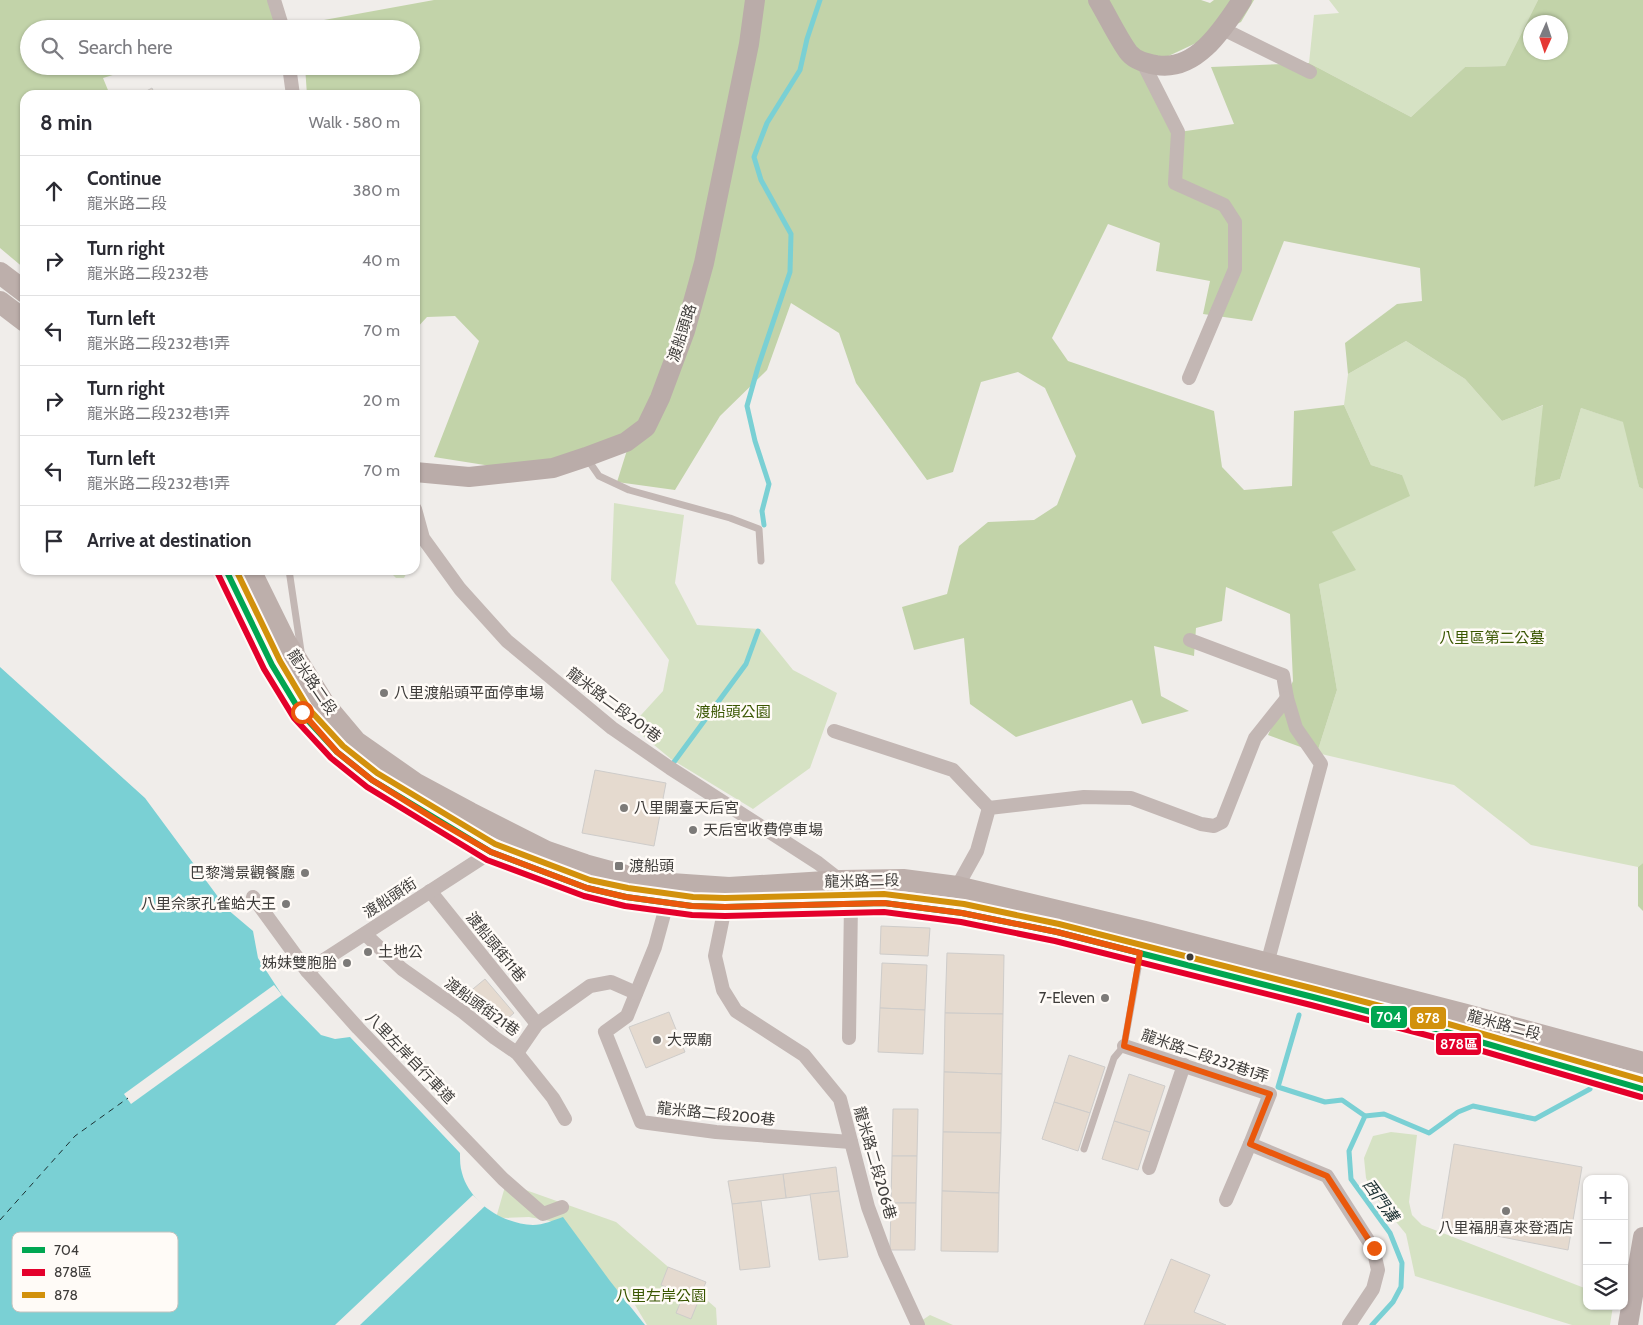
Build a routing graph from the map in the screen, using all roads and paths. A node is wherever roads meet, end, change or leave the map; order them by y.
1 (274, 0) edge
2 (755, 0) edge
3 (1098, 0) edge
4 (1242, 0) edge
5 (281, 20) edge
6 (1223, 29) junction
7 (1143, 63) junction
8 (1310, 72) dead end
9 (290, 75) edge
10 (291, 90) edge
11 (0, 273) edge
12 (20, 288) edge
13 (0, 302) edge
14 (20, 317) edge
15 (1189, 378) dead end
16 (586, 457) junction
17 (420, 472) edge
18 (420, 527) edge
19 (761, 561) dead end
20 (228, 575) edge
21 (252, 575) edge
22 (290, 575) edge
23 (1190, 640) dead end
24 (304, 671) junction
25 (1287, 698) junction
26 (834, 731) dead end
27 (989, 808) junction
28 (491, 852) junction
29 (841, 881) junction
30 (957, 887) junction
31 (430, 891) junction
32 (253, 898) dead end
33 (667, 903) junction
34 (851, 903) junction
35 (725, 907) junction
36 (365, 934) junction
37 (1143, 943) junction
38 (1267, 964) junction
39 (307, 971) junction
40 (636, 993) junction
41 (1438, 1019) junction
42 (537, 1024) junction
43 (849, 1038) dead end
44 (1124, 1046) junction
45 (517, 1054) junction
46 (1643, 1063) edge
47 (1184, 1065) junction
48 (1643, 1088) edge
49 (566, 1120) dead end
50 (851, 1142) junction
51 (1250, 1144) junction
52 (1084, 1149) dead end
53 (1149, 1168) dead end
54 (1226, 1200) dead end
55 (562, 1207) dead end
56 (1643, 1237) edge
57 (918, 1325) edge
58 (1349, 1325) edge
59 (1628, 1325) edge

1 - 5 street
2 - 16 street, 渡船頭路
3 - 7 street
4 - 6 street
6 - 7 street
6 - 8 street
7 - 15 street
9 - 10 street
11 - 12 main road
13 - 14 main road
16 - 17 street, 渡船頭路
16 - 19 lane
18 - 29 street, 龍米路二段201巷
20 - 28 main road, 龍米路二段
21 - 24 main road, 龍米路二段
22 - 24 lane
23 - 25 street
24 - 29 main road, 龍米路二段
25 - 27 street
25 - 38 street
26 - 27 street
27 - 30 street
28 - 31 street, 渡船頭街
28 - 33 main road, 龍米路二段
29 - 30 main road, 龍米路二段
29 - 34 main road
30 - 37 main road, 龍米路二段
31 - 36 street, 渡船頭街
31 - 42 street, 渡船頭街11巷
32 - 39 street, 八里左岸自行車道
33 - 35 main road, 龍米路二段
33 - 40 street, 龍米路二段200巷
34 - 35 main road, 龍米路二段
34 - 37 main road, 龍米路二段
34 - 43 street
35 - 50 street, 龍米路二段206巷
36 - 39 street, 渡船頭街
36 - 45 street, 渡船頭街21巷
37 - 38 main road, 龍米路二段
37 - 41 main road, 龍米路二段
37 - 44 lane
38 - 41 main road, 龍米路二段
39 - 55 street, 八里左岸自行車道
40 - 42 street
40 - 50 street, 龍米路二段200巷
41 - 46 main road, 龍米路二段
41 - 48 main road, 龍米路二段
42 - 45 street
44 - 47 street, 龍米路二段232巷1弄
44 - 52 lane
45 - 49 street, 渡船頭街21巷
47 - 51 street, 龍米路二段232巷1弄
47 - 53 street
50 - 57 street, 龍米路二段206巷
51 - 54 street
51 - 58 street
56 - 59 street

